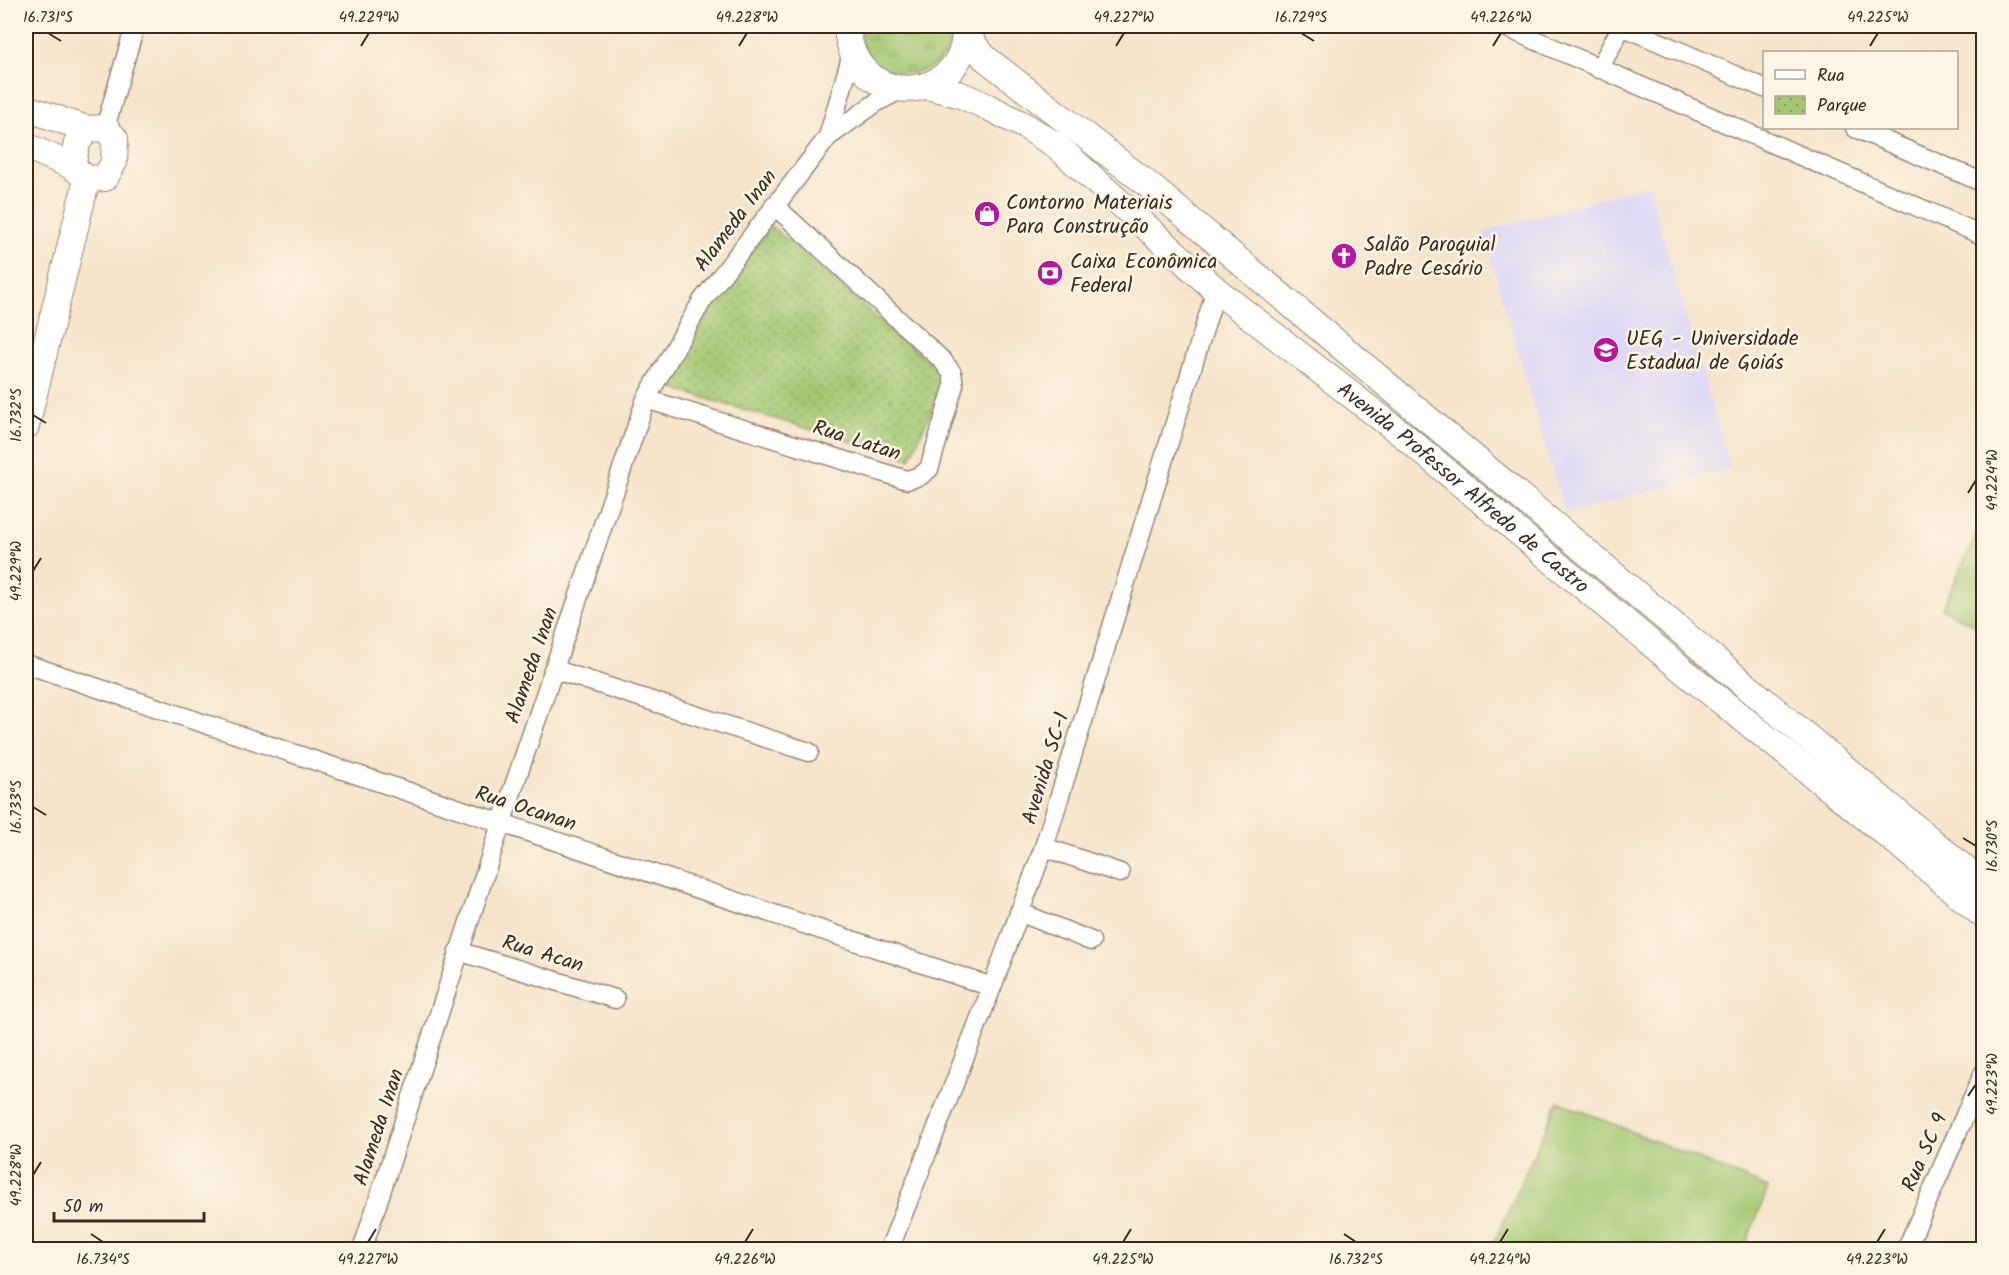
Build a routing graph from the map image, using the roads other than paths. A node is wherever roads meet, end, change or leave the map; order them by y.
1 (135, 26) edge
2 (847, 26) edge
3 (1503, 26) edge
4 (1622, 26) edge
5 (966, 30) edge
6 (1534, 32) edge
7 (852, 54) junction
8 (1599, 69) junction
9 (927, 86) junction
10 (1763, 88) edge
11 (902, 89) junction
12 (26, 108) edge
13 (96, 129) junction
14 (1858, 129) edge
15 (828, 137) junction
16 (26, 146) edge
17 (79, 173) junction
18 (1983, 183) edge
19 (774, 205) junction
20 (1983, 236) edge
21 (1216, 290) junction
22 (646, 399) junction
23 (26, 426) edge
24 (26, 657) edge
25 (26, 664) edge
26 (554, 669) junction
27 (45, 670) junction
28 (809, 752) dead end
29 (501, 824) junction
30 (1044, 847) junction
31 (1120, 873) dead end
32 (1983, 885) edge
33 (1019, 912) junction
34 (1983, 916) edge
35 (1091, 941) dead end
36 (458, 951) junction
37 (992, 987) junction
38 (615, 999) dead end
39 (1983, 1072) edge
40 (1912, 1247) edge
41 (362, 1250) edge
42 (889, 1250) edge

1 - 13 street
2 - 7 main road
3 - 6 street
4 - 8 street
4 - 10 street
5 - 9 main road
5 - 32 main road, Avenida Professor Alfredo de Castro
6 - 8 street
7 - 11 main road
7 - 15 street, Alameda Inan
8 - 20 street
9 - 11 main road
9 - 21 main road, Avenida Professor Alfredo de Castro
11 - 15 street, Alameda Inan
12 - 13 main road
13 - 17 main road
13 - 17 main road
14 - 18 street
15 - 19 street, Alameda Inan
16 - 17 main road
17 - 23 main road
19 - 22 street, Alameda Inan
19 - 22 street, Rua Latan
21 - 30 street, Avenida SC-1
21 - 34 main road, Avenida Professor Alfredo de Castro
22 - 26 street, Alameda Inan
24 - 27 street, Rua Ocanan
25 - 27 street, Rua Ocanan
26 - 28 street
26 - 29 street, Alameda Inan
27 - 29 street, Rua Ocanan
29 - 36 street, Alameda Inan
29 - 37 street, Rua Ocanan
30 - 31 street
30 - 33 street, Avenida SC-1
33 - 35 street
33 - 37 street, Avenida SC-1
36 - 38 street, Rua Acan
36 - 41 street, Alameda Inan
37 - 42 street, Avenida SC-1
39 - 40 street, Rua SC 9

